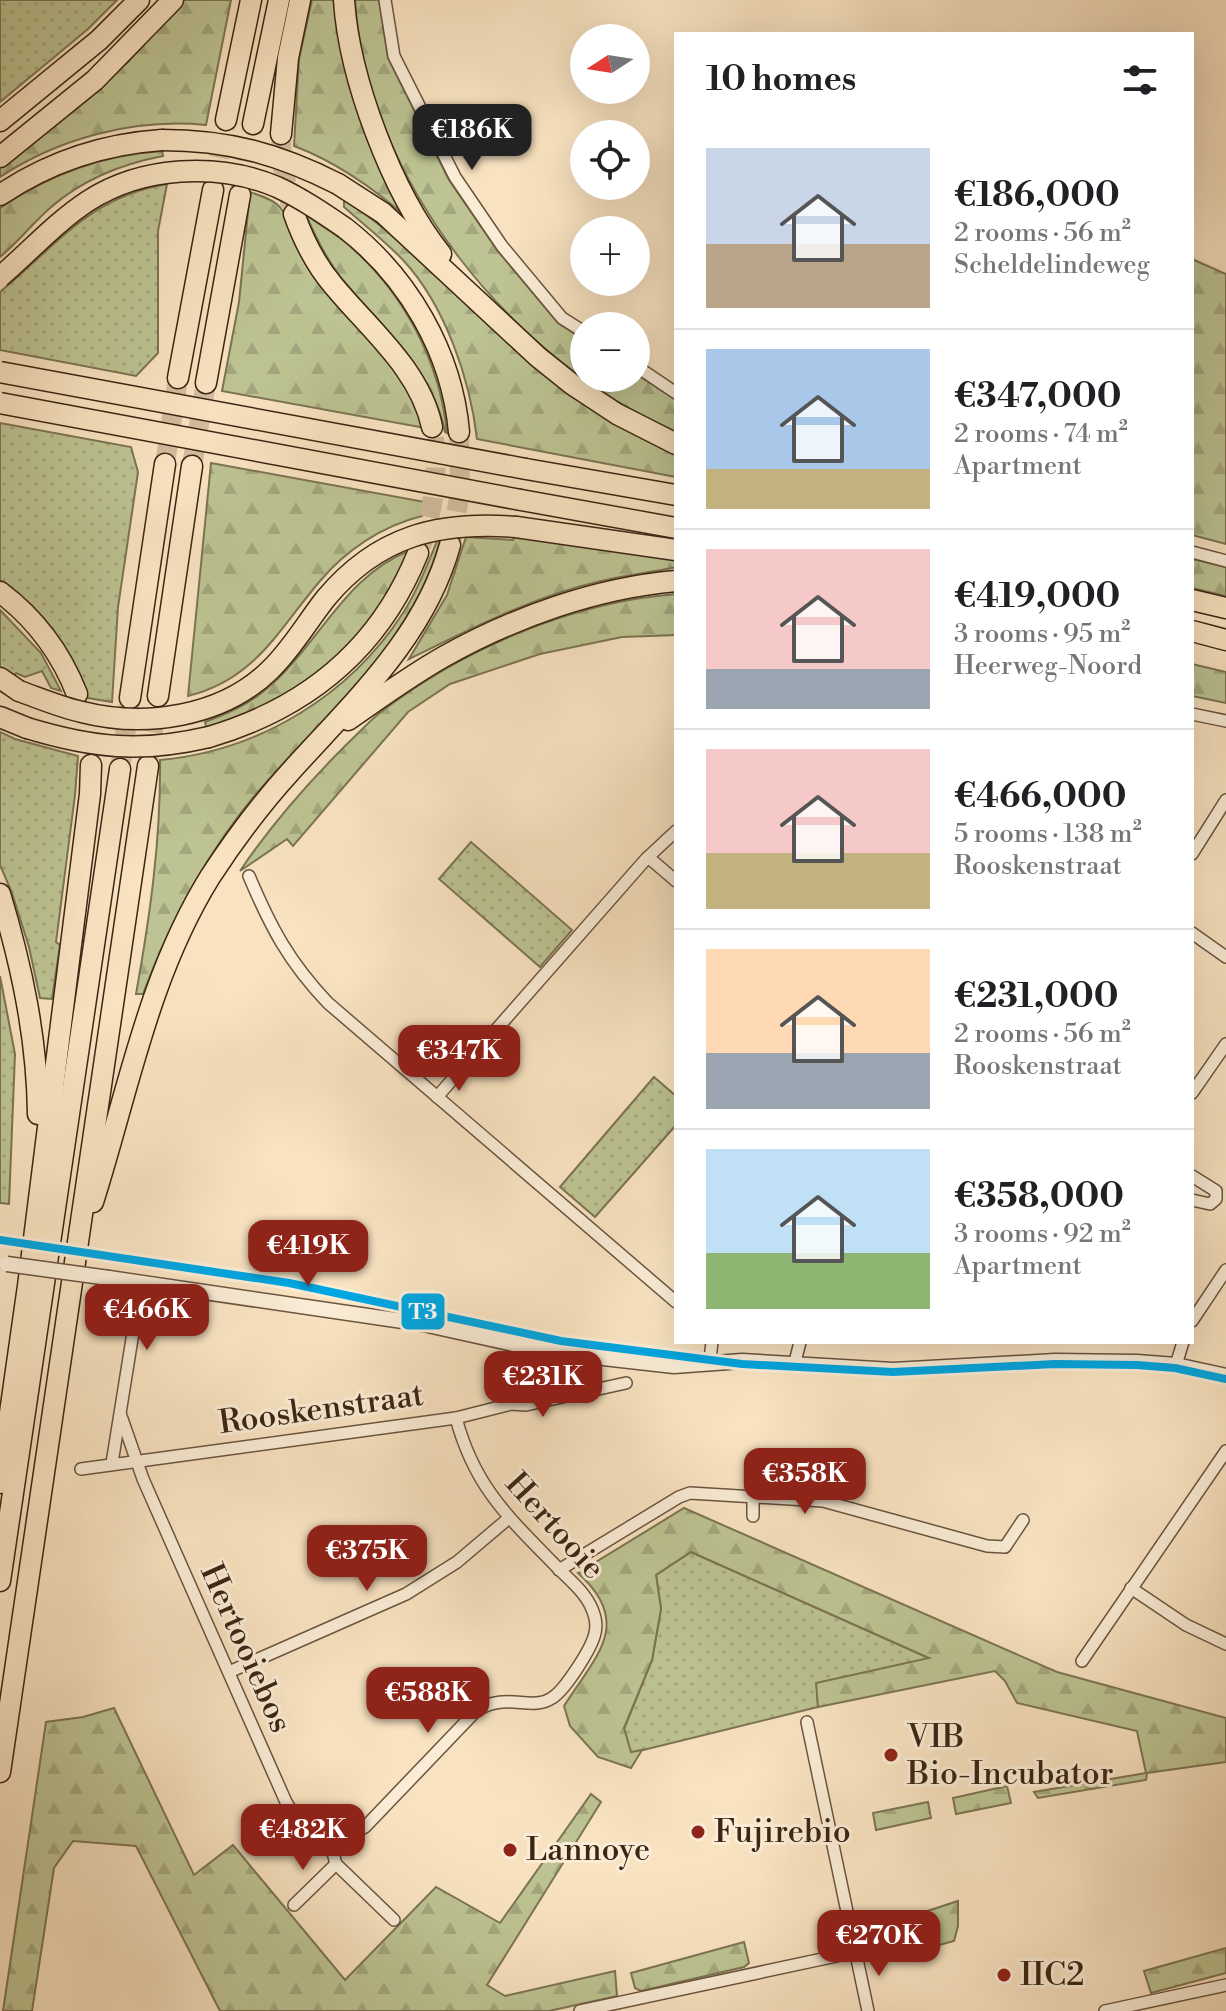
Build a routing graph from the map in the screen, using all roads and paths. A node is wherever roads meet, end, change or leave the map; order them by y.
1 (139, 0) edge
2 (173, 0) edge
3 (251, 0) edge
4 (279, 0) edge
5 (300, 0) edge
6 (344, 0) edge
7 (385, 0) edge
8 (226, 120) tunnel mouth
9 (0, 121) edge
10 (253, 124) tunnel mouth
11 (281, 134) tunnel mouth
12 (0, 157) edge
13 (213, 190) tunnel mouth
14 (0, 195) edge
15 (240, 195) tunnel mouth
16 (294, 214) tunnel mouth
17 (0, 277) edge
18 (484, 307) junction
19 (570, 323) edge
20 (0, 372) edge
21 (650, 375) edge
22 (178, 378) tunnel mouth
23 (206, 383) tunnel mouth
24 (674, 392) edge
25 (0, 403) edge
26 (432, 427) tunnel mouth
27 (459, 432) tunnel mouth
28 (674, 443) edge
29 (165, 464) tunnel mouth
30 (192, 466) tunnel mouth
31 (674, 495) edge
32 (674, 528) edge
33 (450, 545) tunnel mouth
34 (674, 550) edge
35 (418, 553) tunnel mouth
36 (1194, 553) edge
37 (1226, 561) edge
38 (674, 581) edge
39 (0, 592) edge
40 (1194, 600) edge
41 (1226, 608) edge
42 (1194, 632) edge
43 (1226, 640) edge
44 (0, 678) edge
45 (77, 694) dead end
46 (158, 696) tunnel mouth
47 (130, 698) tunnel mouth
48 (1194, 714) edge
49 (0, 717) edge
50 (1226, 721) edge
51 (325, 735) junction
52 (91, 765) dead end
53 (148, 766) tunnel mouth
54 (120, 769) tunnel mouth
55 (1226, 800) edge
56 (674, 833) edge
57 (1194, 851) edge
58 (648, 857) junction
59 (249, 876) dead end
60 (674, 879) edge
61 (0, 894) edge
62 (1194, 934) edge
63 (1226, 957) edge
64 (1226, 1044) edge
65 (1194, 1090) edge
66 (437, 1097) junction
67 (1194, 1177) edge
68 (1194, 1200) edge
69 (75, 1259) junction
70 (4, 1263) edge
71 (1226, 1270) edge
72 (141, 1283) junction
73 (28, 1286) junction
74 (674, 1300) edge
75 (1194, 1318) edge
76 (712, 1344) edge
77 (800, 1344) edge
78 (1182, 1344) edge
79 (524, 1348) junction
80 (705, 1362) junction
81 (1176, 1365) junction
82 (794, 1366) junction
83 (1226, 1376) edge
84 (626, 1383) dead end
85 (511, 1404) junction
86 (121, 1416) junction
87 (456, 1418) junction
88 (1226, 1451) edge
89 (138, 1460) junction
90 (112, 1463) junction
91 (81, 1469) dead end
92 (0, 1483) edge
93 (753, 1496) junction
94 (753, 1516) dead end
95 (509, 1518) junction
96 (1023, 1520) dead end
97 (559, 1570) junction
98 (0, 1581) edge
99 (1131, 1588) junction
100 (1226, 1644) edge
101 (1082, 1661) dead end
102 (229, 1672) junction
103 (807, 1722) dead end
104 (0, 1772) edge
105 (329, 1838) junction
106 (336, 1864) junction
107 (294, 1905) dead end
108 (394, 1920) dead end
109 (855, 1952) junction
110 (1226, 1985) edge
111 (580, 2011) edge
112 (868, 2011) edge
113 (1105, 2011) edge

1 - 9 highway
2 - 12 highway
3 - 8 highway
4 - 10 highway
5 - 11 highway
6 - 18 highway
7 - 19 street
13 - 22 highway
14 - 18 highway, bridge
15 - 23 highway
16 - 26 highway
17 - 27 highway, bridge
18 - 28 highway
20 - 31 highway, bridge
21 - 24 street
25 - 32 highway, bridge
29 - 47 highway
30 - 46 highway
33 - 51 highway
34 - 44 highway, bridge
35 - 49 highway, bridge
36 - 37 street
38 - 51 highway
39 - 45 highway
40 - 41 highway
42 - 43 highway
48 - 50 street
51 - 69 highway
52 - 73 highway
53 - 69 highway
54 - 98 highway
55 - 57 street
56 - 58 street
58 - 60 street
58 - 66 street
59 - 66 street
61 - 73 highway
62 - 63 street
64 - 65 street
66 - 74 street
67 - 68 street
69 - 104 highway
70 - 72 street, bridge
71 - 75 street
72 - 79 street
72 - 86 street
73 - 92 highway
76 - 80 street
77 - 82 street
78 - 81 street
79 - 80 street
79 - 85 street
80 - 82 street
81 - 82 street
81 - 83 street
84 - 85 street, Rooskenstraat
85 - 87 street, Rooskenstraat
86 - 89 street
86 - 90 street
87 - 89 street, Rooskenstraat
87 - 95 street, Hertooie
88 - 99 street
89 - 90 street, Rooskenstraat
89 - 102 street, Hertooiebos
90 - 91 street, Rooskenstraat
93 - 94 street
93 - 96 street
93 - 97 street
95 - 97 street, Hertooie
95 - 102 street
97 - 105 street, Hertooie
99 - 100 street
99 - 101 street
102 - 105 street, Hertooiebos
103 - 109 street
105 - 106 street
106 - 107 street
106 - 108 street
109 - 111 street
109 - 112 street
110 - 113 street

